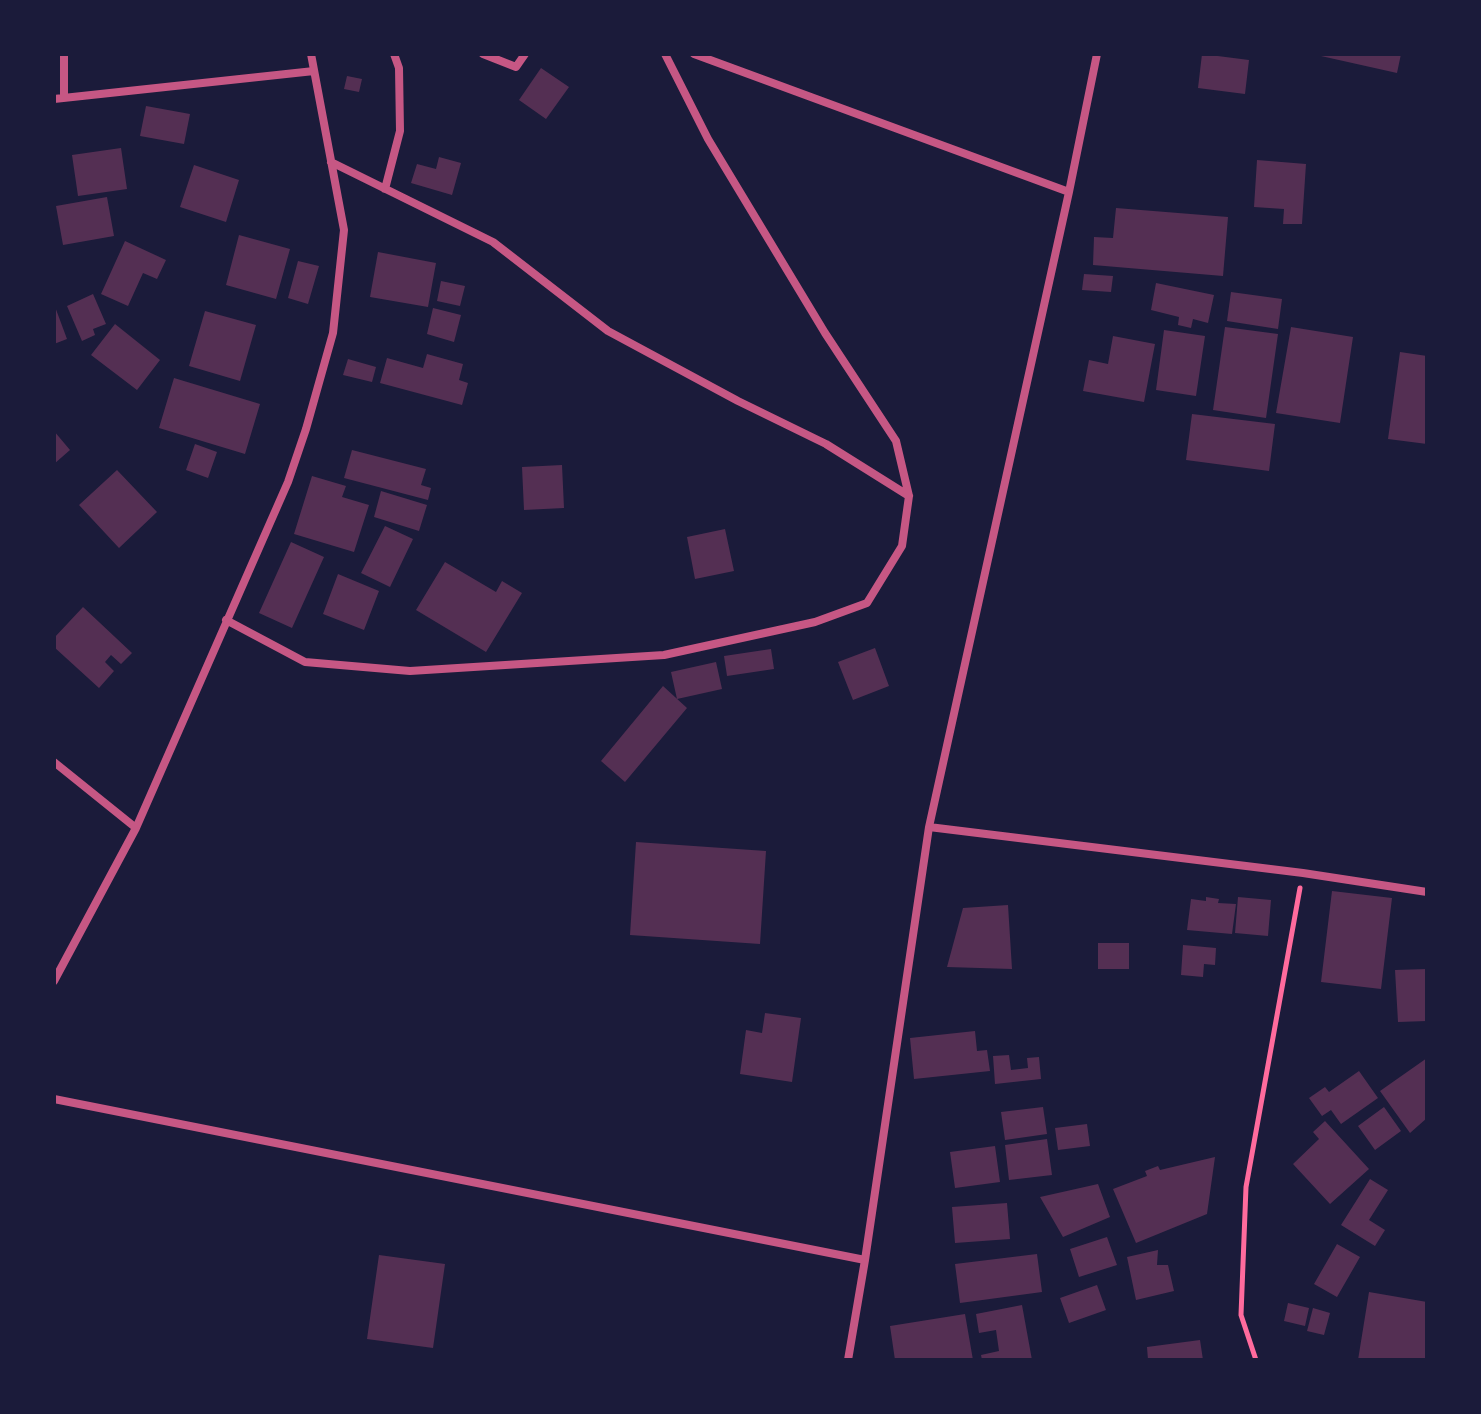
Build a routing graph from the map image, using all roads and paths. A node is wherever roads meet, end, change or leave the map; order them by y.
1 (64, 54) edge
2 (311, 54) edge
3 (394, 54) edge
4 (483, 54) edge
5 (525, 54) edge
6 (665, 54) edge
7 (694, 54) edge
8 (1097, 54) edge
9 (314, 71) junction
10 (64, 98) junction
11 (54, 99) edge
12 (331, 162) junction
13 (385, 189) junction
14 (1069, 192) junction
15 (909, 496) junction
16 (226, 620) junction
17 (54, 762) edge
18 (929, 827) junction
19 (136, 828) junction
20 (1303, 873) junction
21 (1427, 892) edge
22 (54, 981) edge
23 (54, 1099) edge
24 (865, 1260) junction
25 (848, 1360) edge
26 (1256, 1360) edge

1 - 10 street
2 - 9 street
3 - 13 street
4 - 5 street
6 - 15 street
7 - 14 street
8 - 14 street
9 - 10 street
9 - 12 street
10 - 11 street
12 - 13 street
12 - 16 street
13 - 15 street
14 - 18 street
15 - 16 street
16 - 19 street
17 - 19 street
18 - 20 street
18 - 24 street
19 - 22 street
20 - 21 street
20 - 26 path
23 - 24 street
24 - 25 street

